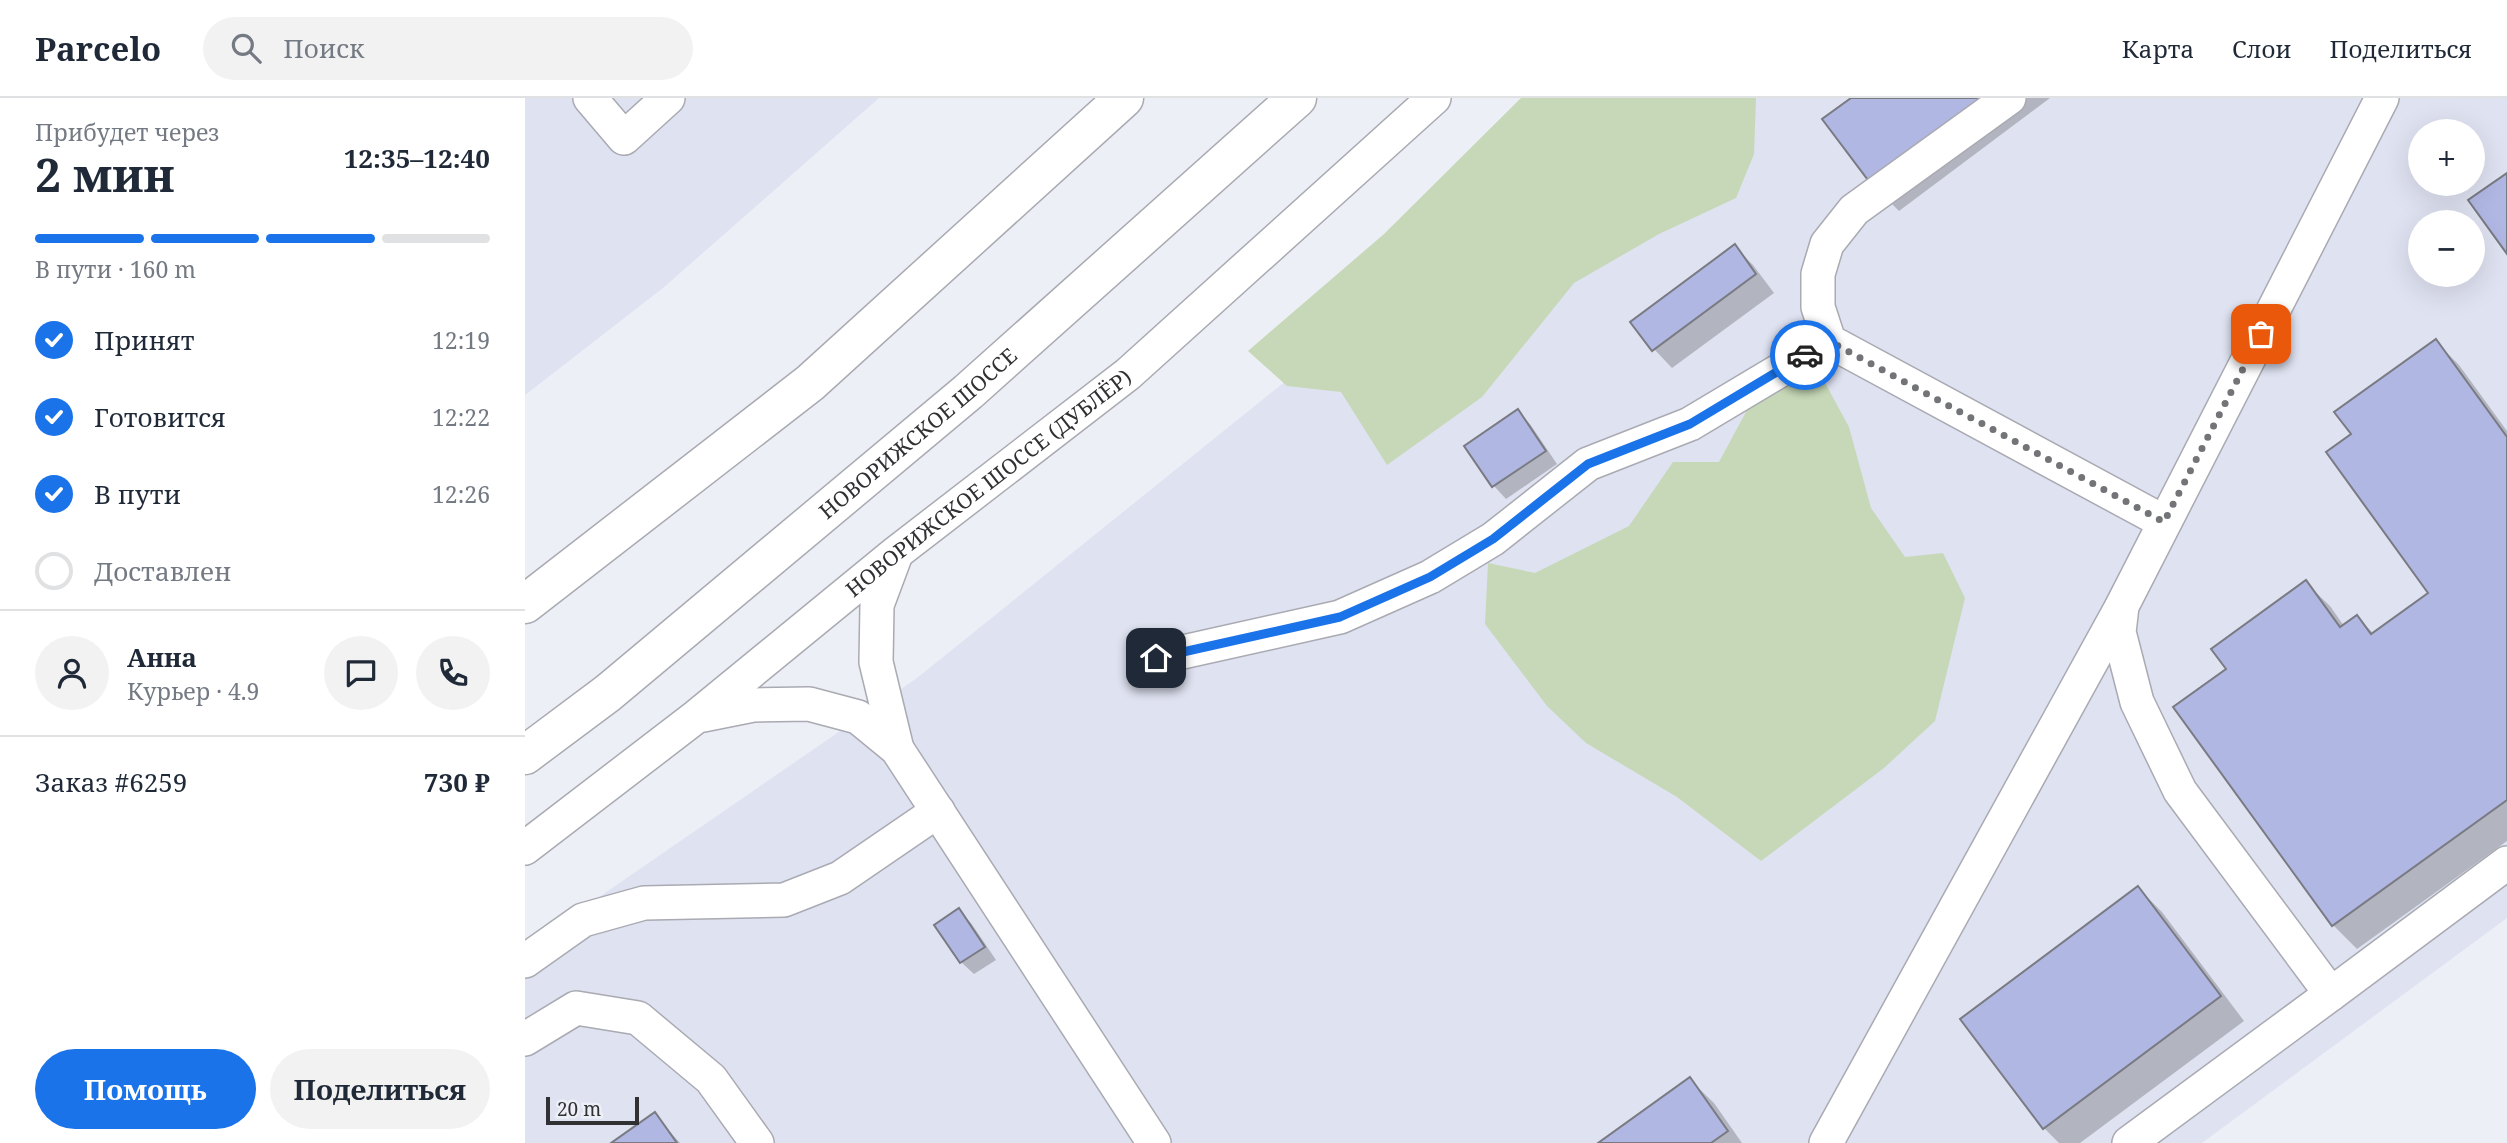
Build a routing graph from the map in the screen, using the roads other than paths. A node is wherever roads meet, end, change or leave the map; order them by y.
1 (590, 98) edge
2 (669, 98) edge
3 (1124, 98) edge
4 (1297, 98) edge
5 (1434, 98) edge
6 (2009, 98) edge
7 (2382, 98) edge
8 (1829, 341) junction
9 (2164, 522) junction
10 (896, 553) junction
11 (525, 604) edge
12 (2122, 606) junction
13 (1156, 658) dead end
14 (697, 716) junction
15 (897, 748) junction
16 (525, 755) edge
17 (938, 811) junction
18 (525, 848) edge
19 (2507, 863) edge
20 (525, 961) edge
21 (2330, 994) junction
22 (525, 1039) edge
23 (757, 1143) edge
24 (1154, 1143) edge
25 (1826, 1143) edge
26 (2129, 1143) edge

1 - 2 street
3 - 11 highway
4 - 16 highway, НОВОРИЖСКОЕ ШОССЕ
5 - 10 street, НОВОРИЖСКОЕ ШОССЕ (ДУБЛЁР)
6 - 8 street
7 - 9 street
8 - 9 street
8 - 13 street
9 - 12 street
10 - 14 street, НОВОРИЖСКОЕ ШОССЕ (ДУБЛЁР)
10 - 15 street
12 - 21 street
12 - 25 street
14 - 15 street
14 - 18 street, НОВОРИЖСКОЕ ШОССЕ (ДУБЛЁР)
15 - 17 street
17 - 20 street
17 - 24 street
19 - 21 street
21 - 26 street
22 - 23 street

